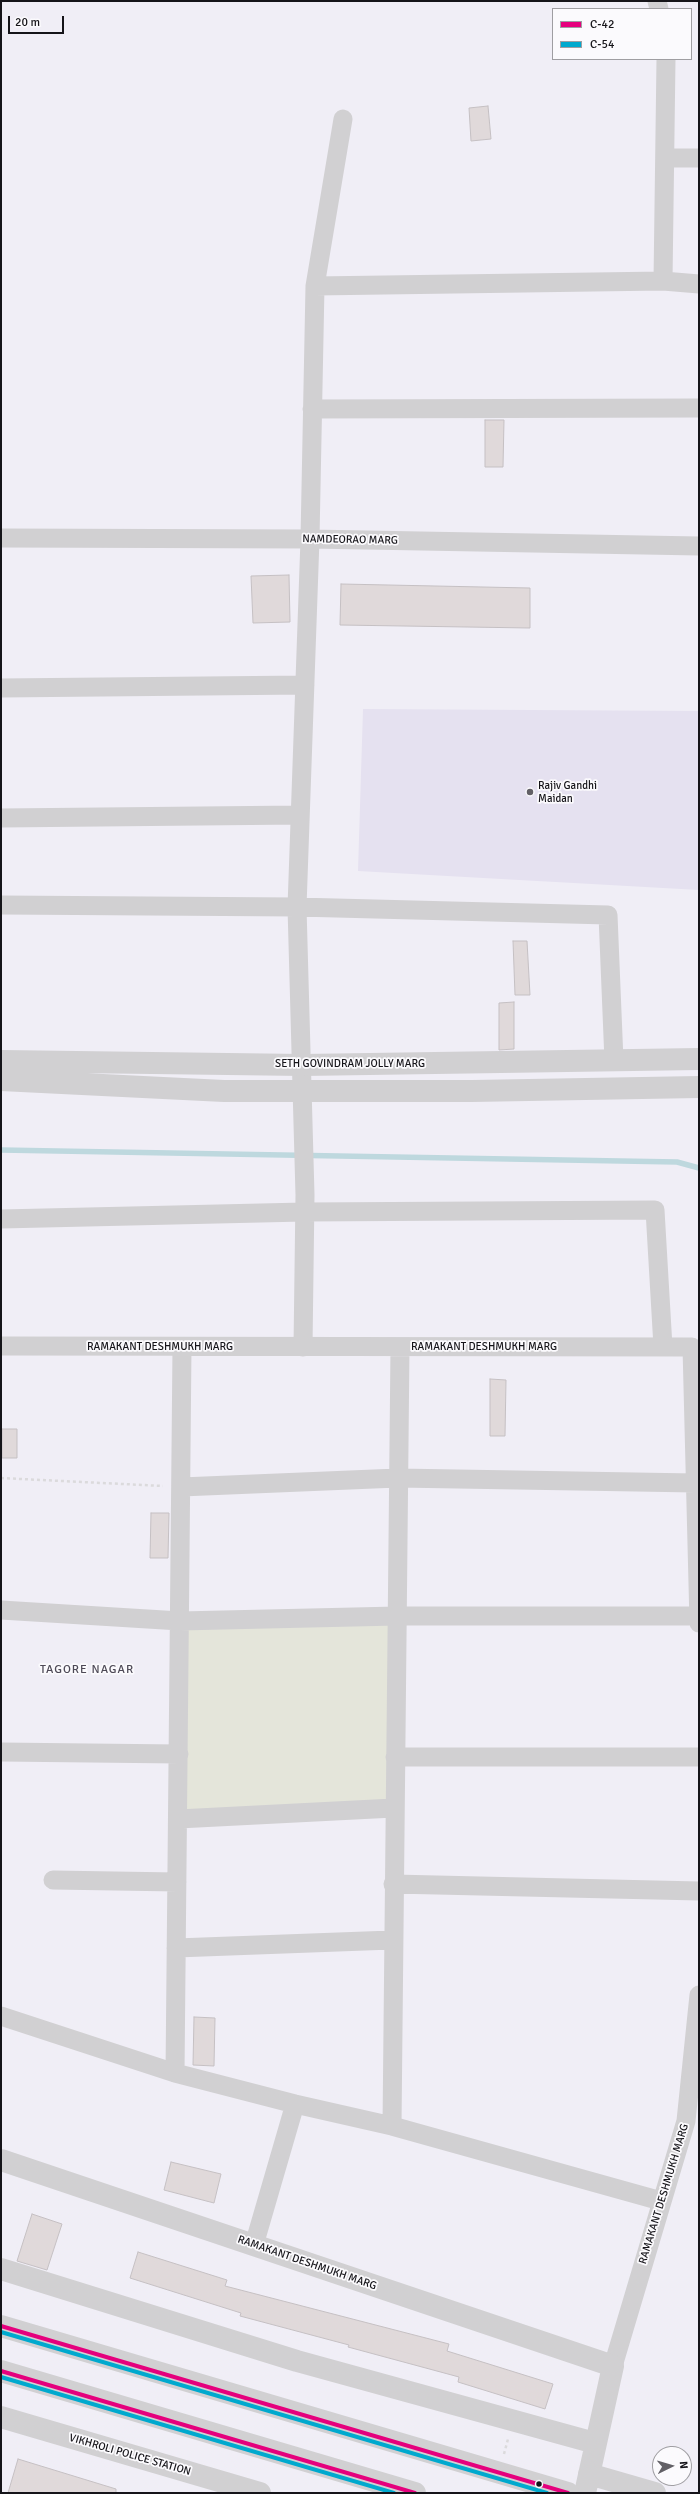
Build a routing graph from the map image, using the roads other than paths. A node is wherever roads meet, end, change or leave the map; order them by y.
1 (666, 60) edge
2 (343, 118) dead end
3 (664, 158) junction
4 (699, 158) edge
5 (663, 281) junction
6 (699, 284) edge
7 (315, 286) junction
8 (699, 408) edge
9 (312, 409) junction
10 (1, 538) edge
11 (310, 539) junction
12 (699, 546) edge
13 (305, 685) junction
14 (1, 688) edge
15 (300, 815) junction
16 (1, 818) edge
17 (1, 906) edge
18 (297, 907) junction
19 (699, 1059) edge
20 (1, 1061) edge
21 (614, 1061) junction
22 (303, 1065) junction
23 (1, 1080) edge
24 (699, 1087) edge
25 (303, 1091) junction
26 (304, 1204) junction
27 (1, 1219) edge
28 (1, 1346) edge
29 (182, 1347) junction
30 (303, 1347) junction
31 (400, 1347) junction
32 (663, 1347) junction
33 (398, 1478) junction
34 (695, 1483) junction
35 (181, 1487) junction
36 (1, 1610) edge
37 (396, 1616) junction
38 (699, 1616) edge
39 (180, 1621) junction
40 (699, 1623) edge
41 (1, 1752) edge
42 (179, 1754) junction
43 (395, 1757) junction
44 (699, 1757) edge
45 (394, 1808) junction
46 (178, 1819) junction
47 (53, 1880) dead end
48 (177, 1882) junction
49 (393, 1884) junction
50 (699, 1891) edge
51 (392, 1940) junction
52 (176, 1948) junction
53 (699, 1995) edge
54 (1, 2016) edge
55 (175, 2073) junction
56 (694, 2098) edge
57 (295, 2104) junction
58 (392, 2126) junction
59 (1, 2160) edge
60 (661, 2202) junction
61 (254, 2245) junction
62 (1, 2269) edge
63 (1, 2326) edge
64 (613, 2366) junction
65 (1, 2371) edge
66 (1, 2417) edge
67 (595, 2443) junction
68 (587, 2484) edge
69 (260, 2493) edge
70 (415, 2493) edge
71 (568, 2493) edge
72 (655, 2493) edge

1 - 3 street
2 - 7 street
3 - 4 street
3 - 5 street
5 - 6 street
5 - 7 street
7 - 9 street
8 - 9 street
9 - 11 street
10 - 11 street, NAMDEORAO MARG
11 - 12 street, NAMDEORAO MARG
11 - 13 street
13 - 14 street
13 - 15 street
15 - 16 street
15 - 18 street
17 - 18 street
18 - 21 street
18 - 22 street
19 - 21 main road, SETH GOVINDRAM JOLLY MARG
20 - 22 main road, SETH GOVINDRAM JOLLY MARG
21 - 22 main road, SETH GOVINDRAM JOLLY MARG
22 - 25 street
23 - 25 main road
24 - 25 main road
25 - 26 street
26 - 27 street
26 - 30 street
26 - 32 street
28 - 29 street, RAMAKANT DESHMUKH MARG
29 - 30 street, RAMAKANT DESHMUKH MARG
29 - 35 street
30 - 31 street, RAMAKANT DESHMUKH MARG
31 - 32 street, RAMAKANT DESHMUKH MARG
31 - 33 street
32 - 34 street, RAMAKANT DESHMUKH MARG
33 - 34 street
33 - 35 street
33 - 37 street
34 - 38 street, RAMAKANT DESHMUKH MARG
35 - 39 street
36 - 39 street
37 - 38 street
37 - 39 street
37 - 43 street
38 - 40 street, RAMAKANT DESHMUKH MARG
39 - 42 street
41 - 42 street
42 - 46 street
43 - 44 street
43 - 45 street
45 - 46 street
45 - 49 street
46 - 48 street
47 - 48 street
48 - 52 street
49 - 50 street
49 - 51 street
51 - 52 street
51 - 58 street
52 - 55 street
53 - 56 street, RAMAKANT DESHMUKH MARG
54 - 55 street
55 - 57 street
56 - 60 street, RAMAKANT DESHMUKH MARG
57 - 58 street
57 - 61 street
58 - 60 street
59 - 61 main road, RAMAKANT DESHMUKH MARG
60 - 64 street, RAMAKANT DESHMUKH MARG
61 - 64 main road, RAMAKANT DESHMUKH MARG
62 - 67 main road
63 - 71 main road
64 - 67 main road, RAMAKANT DESHMUKH MARG
65 - 70 main road
66 - 69 main road, VIKHROLI POLICE STATION
67 - 68 main road, RAMAKANT DESHMUKH MARG
68 - 72 main road

